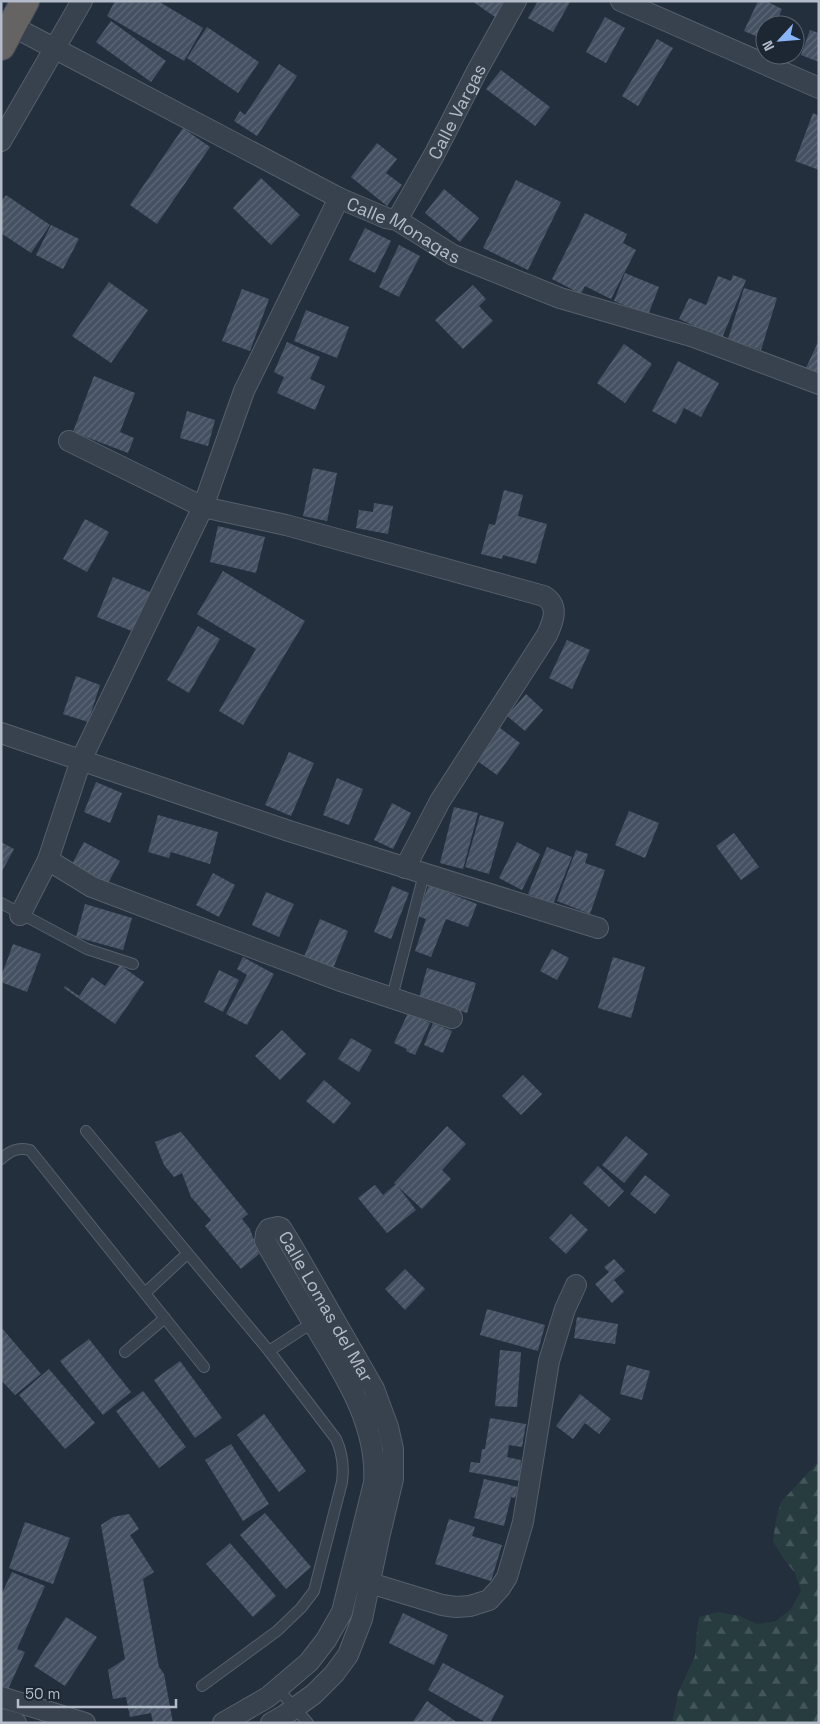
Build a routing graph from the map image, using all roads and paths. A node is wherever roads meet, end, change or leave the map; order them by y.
1 (25, 1) edge
2 (82, 1) edge
3 (516, 1) edge
4 (621, 1) edge
5 (7, 36) edge
6 (55, 49) junction
7 (819, 88) edge
8 (1, 141) edge
9 (339, 198) junction
10 (396, 220) junction
11 (819, 384) edge
12 (69, 441) dead end
13 (203, 507) junction
14 (1, 733) edge
15 (81, 760) junction
16 (48, 860) junction
17 (405, 868) junction
18 (424, 874) junction
19 (1, 903) edge
20 (20, 915) junction
21 (598, 928) dead end
22 (133, 964) dead end
23 (392, 997) junction
24 (452, 1018) dead end
25 (86, 1132) dead end
26 (1, 1159) edge
27 (187, 1254) junction
28 (576, 1285) dead end
29 (145, 1293) junction
30 (331, 1312) junction
31 (165, 1318) junction
32 (313, 1322) junction
33 (269, 1351) junction
34 (124, 1352) dead end
35 (204, 1367) dead end
36 (370, 1583) junction
37 (202, 1686) dead end
38 (278, 1689) junction
39 (1, 1697) edge
40 (301, 1716) edge
41 (1, 1719) edge
42 (16, 1723) edge
43 (85, 1723) edge
44 (223, 1723) edge
45 (271, 1723) edge

1 - 5 highway
2 - 6 street
3 - 10 street, Calle Vargas
4 - 7 street
5 - 6 street, Calle Monagas
6 - 8 street
6 - 9 street, Calle Monagas
9 - 10 street, Calle Monagas
9 - 13 street
10 - 11 street, Calle Monagas
12 - 13 street
13 - 15 street
13 - 17 street
14 - 15 street
15 - 16 street
15 - 17 street
16 - 20 street
16 - 23 street
17 - 18 street
18 - 21 street
18 - 23 lane
19 - 20 lane
20 - 22 lane
23 - 24 street
25 - 27 lane
26 - 29 lane
27 - 29 lane
27 - 33 lane
28 - 36 street
29 - 31 lane
30 - 32 lane
30 - 32 street, Calle Lomas del Mar
30 - 36 street, Calle Lomas del Mar
31 - 34 lane
31 - 35 lane
32 - 33 lane
32 - 38 street, Calle Lomas del Mar
33 - 37 lane
36 - 40 street, Calle Lomas del Mar
38 - 40 lane
38 - 44 street, Calle Lomas del Mar
39 - 43 street
40 - 45 street, Calle Lomas del Mar
41 - 42 street

